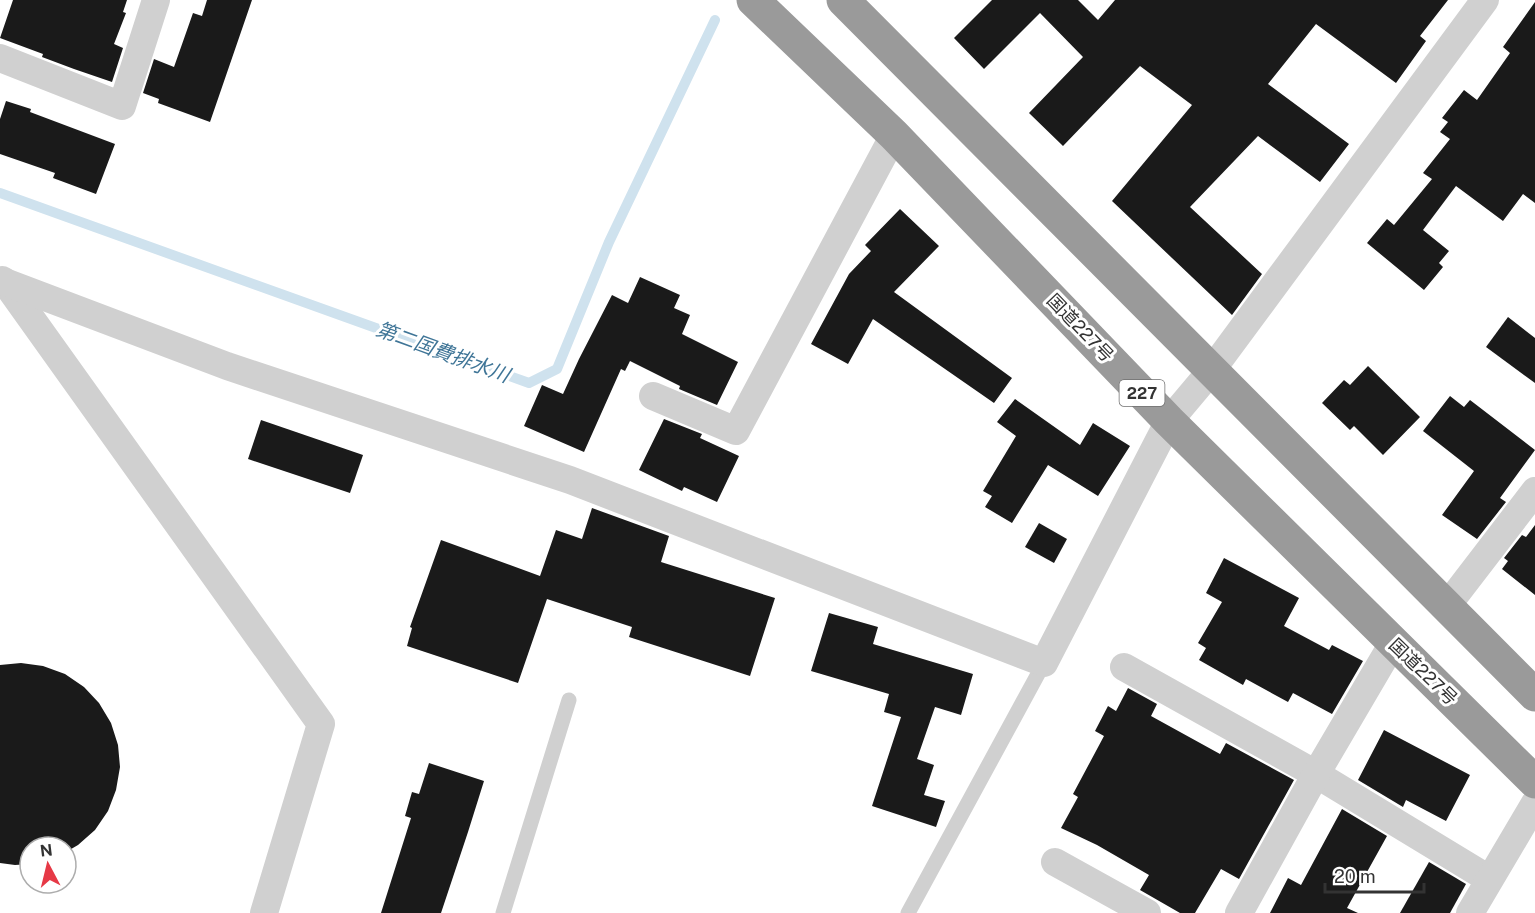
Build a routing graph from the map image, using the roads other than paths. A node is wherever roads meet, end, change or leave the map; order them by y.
1 (156, 0) edge
2 (843, 0) edge
3 (1485, 0) edge
4 (757, 1) edge
5 (0, 58) edge
6 (894, 135) junction
7 (2, 281) edge
8 (1211, 370) junction
9 (653, 396) dead end
10 (1169, 421) junction
11 (1535, 491) edge
12 (1446, 607) junction
13 (1393, 643) junction
14 (1044, 663) junction
15 (1124, 667) dead end
16 (1535, 695) edge
17 (569, 700) dead end
18 (1316, 774) junction
19 (1535, 782) edge
20 (1535, 802) edge
21 (1055, 862) dead end
22 (1489, 879) junction
23 (264, 913) edge
24 (503, 913) edge
25 (908, 913) edge
26 (1147, 913) edge
27 (1239, 913) edge
28 (1470, 913) edge

1 - 5 street
2 - 8 highway
3 - 8 street
4 - 6 highway, 国道227号 / 227
6 - 9 street
6 - 10 highway, 国道227号 / 227
7 - 14 street
7 - 23 street
8 - 10 street
8 - 12 highway
10 - 13 highway, 国道227号 / 227
10 - 14 street
11 - 12 street
12 - 16 highway
13 - 18 street
13 - 19 highway, 国道227号 / 227
14 - 25 lane
15 - 18 street
17 - 24 lane
18 - 22 street
18 - 27 street
20 - 22 street
21 - 26 street
22 - 28 street

